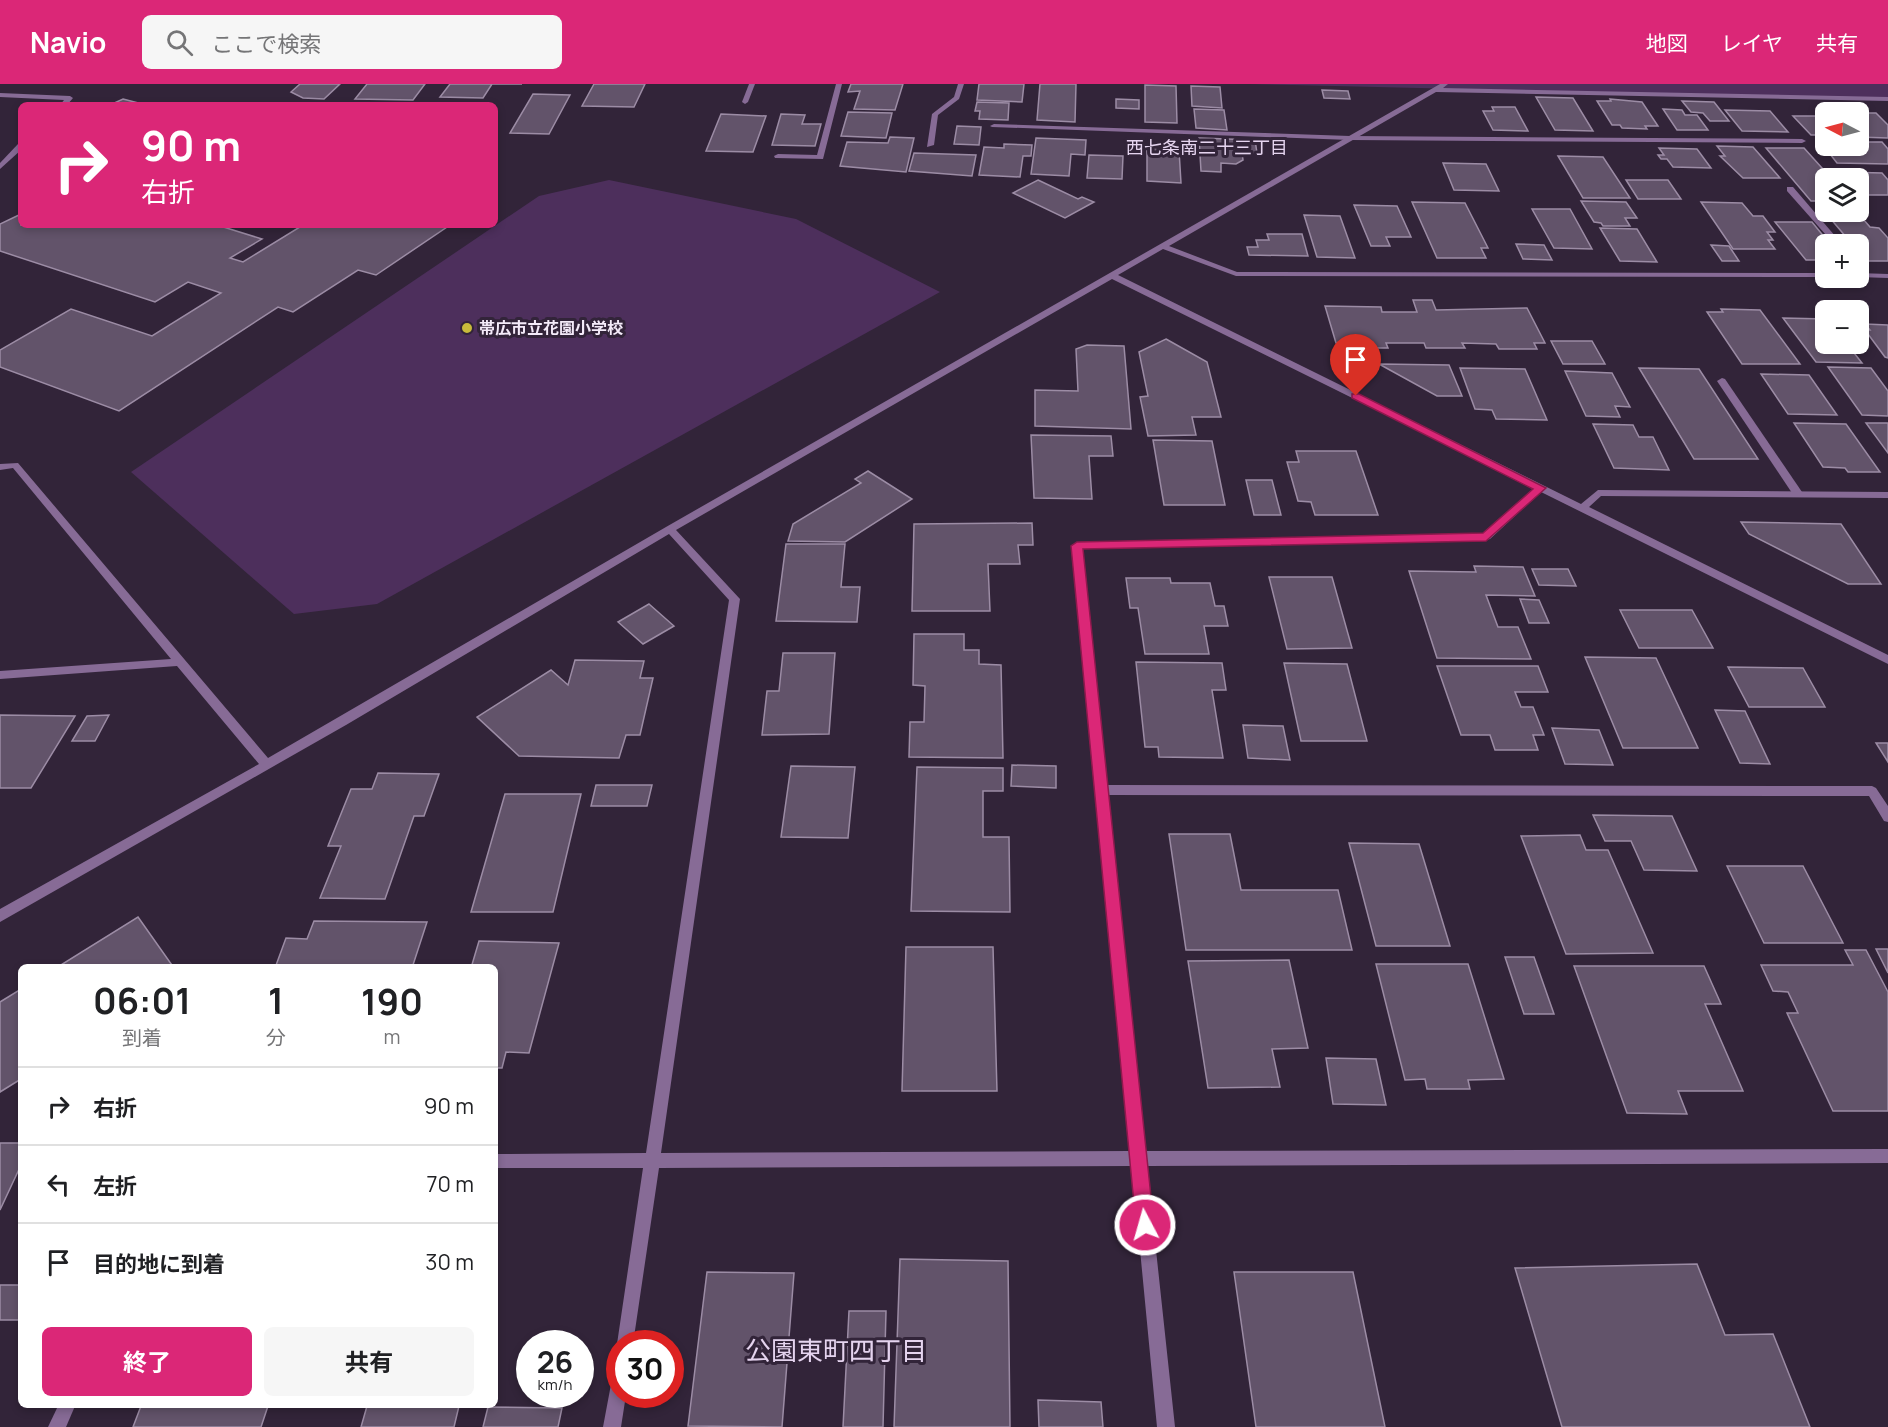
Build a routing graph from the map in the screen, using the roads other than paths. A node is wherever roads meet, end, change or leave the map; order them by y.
1 (752, 84) edge
2 (839, 84) edge
3 (961, 84) edge
4 (1444, 84) edge
5 (1432, 90) junction
6 (0, 95) edge
7 (1888, 99) edge
8 (66, 102) edge
9 (745, 102) dead end
10 (994, 126) dead end
11 (1350, 138) junction
12 (1802, 141) dead end
13 (930, 145) dead end
14 (18, 149) edge
15 (778, 156) dead end
16 (0, 167) edge
17 (1790, 189) dead end
18 (1829, 234) edge
19 (1164, 247) junction
20 (1869, 274) edge
21 (1815, 275) edge
22 (1113, 276) junction
23 (1888, 276) edge
24 (1722, 381) dead end
25 (0, 466) edge
26 (1540, 488) junction
27 (1798, 494) junction
28 (1888, 495) edge
29 (1582, 508) junction
30 (670, 529) junction
31 (1888, 660) edge
32 (179, 662) junction
33 (0, 675) edge
34 (266, 764) junction
35 (1100, 790) junction
36 (1888, 817) edge
37 (0, 916) edge
38 (1888, 1156) edge
39 (1138, 1158) junction
40 (498, 1161) edge
41 (652, 1161) junction
42 (627, 1330) edge
43 (65, 1408) edge
44 (615, 1408) edge
45 (57, 1427) edge
46 (612, 1427) edge
47 (1166, 1427) edge

1 - 9 street
2 - 15 street
3 - 13 street
4 - 5 street
5 - 7 street
5 - 11 street
6 - 8 street
10 - 11 street
11 - 12 street
11 - 19 street
14 - 16 street
17 - 18 street
19 - 21 street
19 - 22 street
20 - 23 street
22 - 26 street
22 - 30 street
24 - 27 street
25 - 32 street
26 - 29 street
26 - 35 street
27 - 28 street
27 - 29 street
29 - 31 street
30 - 34 street
30 - 41 street
32 - 33 street
32 - 34 street
34 - 37 street
35 - 36 street
35 - 39 street
38 - 39 street
39 - 41 street
39 - 47 street
40 - 41 street
41 - 42 street
43 - 45 street
44 - 46 street

